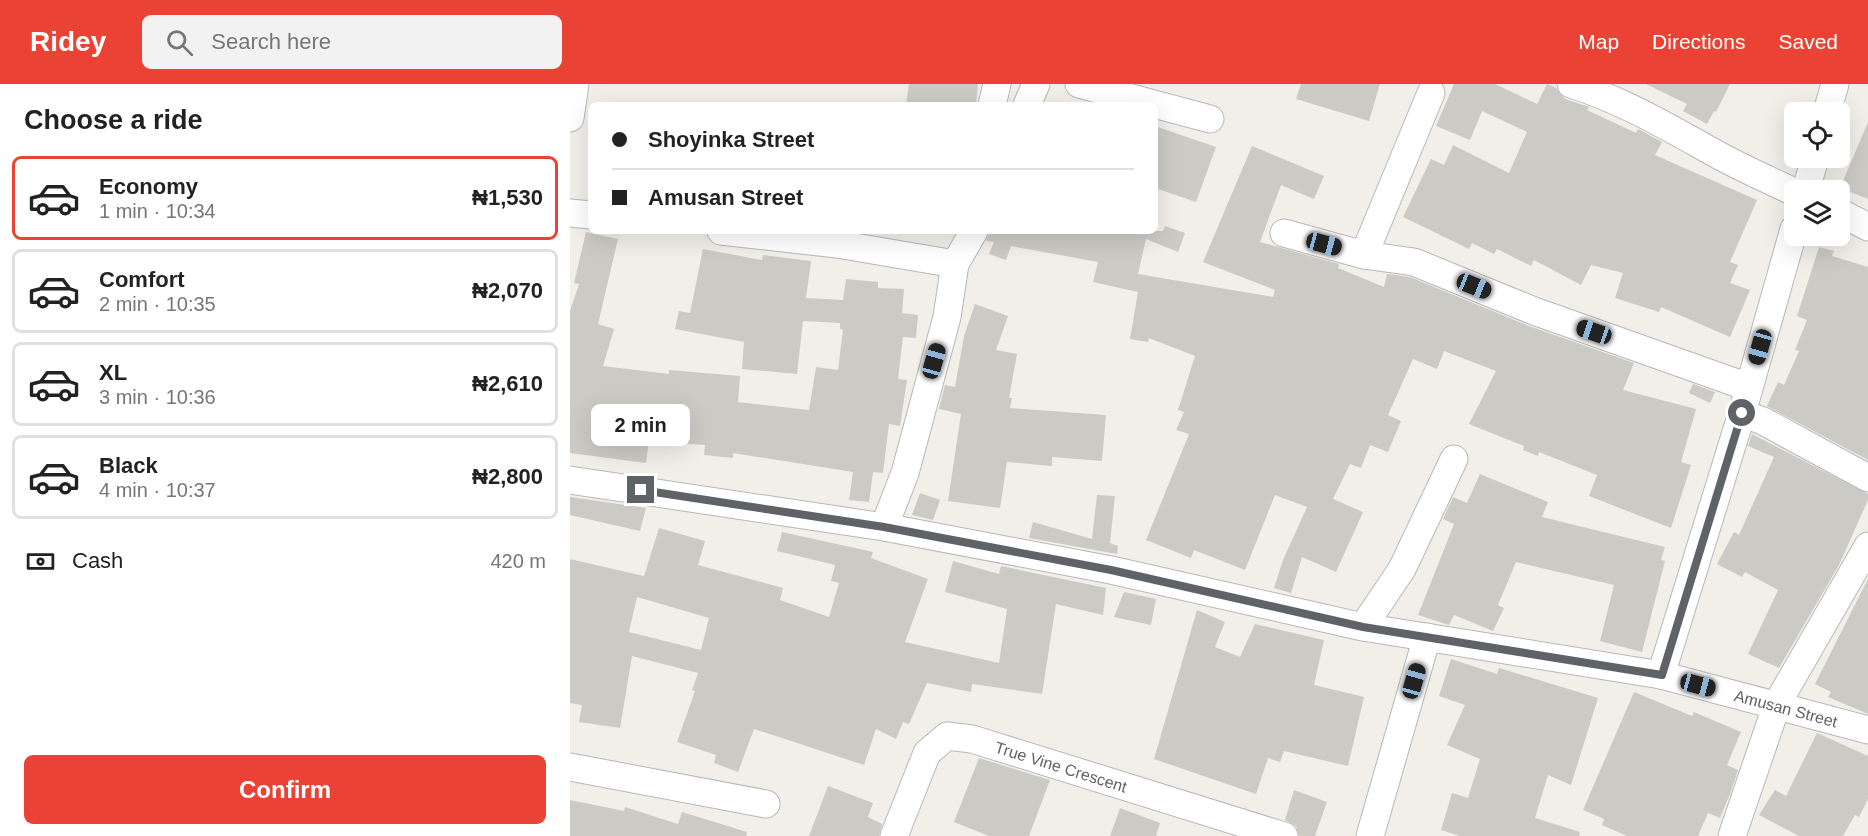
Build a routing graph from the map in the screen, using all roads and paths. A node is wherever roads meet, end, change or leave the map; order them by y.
1 (575, 84) edge
2 (997, 84) edge
3 (1036, 84) edge
4 (1079, 84) edge
5 (1571, 84) edge
6 (1835, 84) edge
7 (1431, 93) dead end
8 (993, 102) edge
9 (1028, 102) edge
10 (1148, 102) edge
11 (1830, 102) edge
12 (1158, 105) edge
13 (570, 118) edge
14 (1210, 118) dead end
15 (1784, 187) edge
16 (570, 213) edge
17 (588, 215) edge
18 (1850, 218) edge
19 (1868, 227) edge
20 (1284, 233) dead end
21 (748, 234) edge
22 (972, 234) edge
23 (1789, 246) edge
24 (1364, 255) junction
25 (955, 264) junction
26 (1748, 387) junction
27 (1742, 413) junction
28 (1454, 459) dead end
29 (1868, 478) edge
30 (570, 480) edge
31 (884, 527) junction
32 (1868, 546) edge
33 (1363, 627) junction
34 (1427, 637) junction
35 (1662, 675) junction
36 (1777, 704) junction
37 (1868, 730) edge
38 (570, 767) edge
39 (766, 804) dead end
40 (894, 836) edge
41 (1284, 836) edge
42 (1370, 836) edge
43 (1732, 836) edge

1 - 13 street
2 - 8 street
3 - 9 street
4 - 10 street
5 - 15 street
6 - 11 street
7 - 24 street
12 - 14 street
16 - 17 street
18 - 19 street
20 - 24 street
21 - 25 street
22 - 25 street
23 - 26 street
24 - 26 street
25 - 31 street
26 - 27 street
27 - 29 street
27 - 35 street
28 - 33 street
30 - 31 street, Amusan Street
31 - 33 street, Amusan Street
32 - 36 street
33 - 34 street, Amusan Street
34 - 35 street, Amusan Street
34 - 42 street
35 - 36 street, Amusan Street
36 - 37 street, Amusan Street
36 - 43 street
38 - 39 street
40 - 41 street, True Vine Crescent

